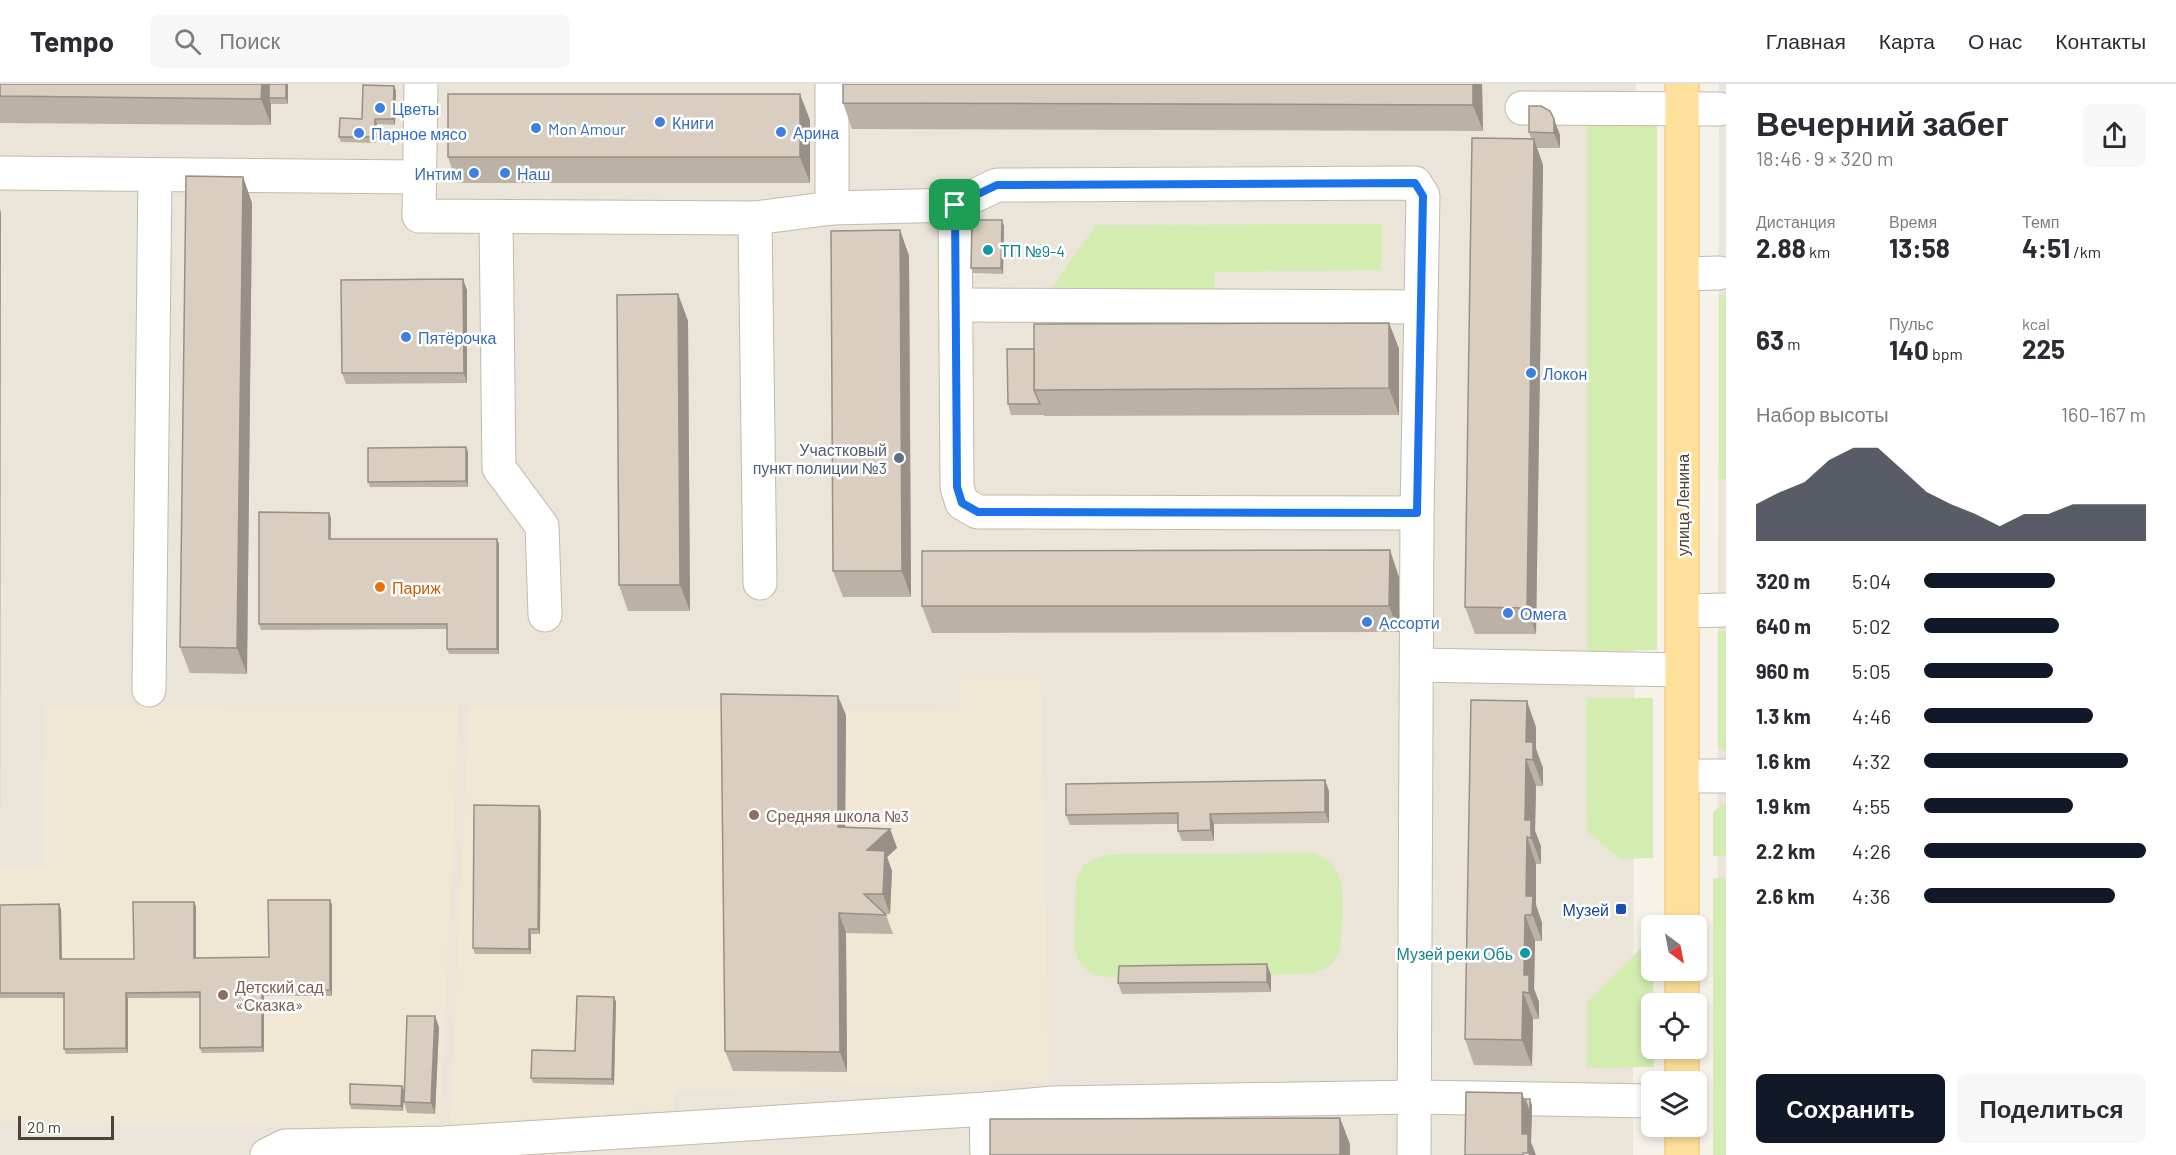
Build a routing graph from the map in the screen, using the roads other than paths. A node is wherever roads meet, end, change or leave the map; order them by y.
1 (421, 84) edge
2 (832, 84) edge
3 (1682, 96) edge
4 (1522, 108) dead end
5 (1719, 109) dead end
6 (0, 173) edge
7 (155, 175) junction
8 (419, 177) junction
9 (955, 205) junction
10 (832, 208) junction
11 (496, 218) junction
12 (755, 218) junction
13 (1719, 273) dead end
14 (1682, 274) junction
15 (956, 305) junction
16 (1421, 307) junction
17 (1417, 513) junction
18 (760, 583) dead end
19 (1683, 610) junction
20 (1726, 610) edge
21 (544, 615) dead end
22 (1417, 665) junction
23 (1682, 670) junction
24 (149, 690) dead end
25 (1683, 776) junction
26 (1726, 776) edge
27 (1682, 915) edge
28 (1415, 1097) junction
29 (1641, 1101) edge
30 (986, 1109) junction
31 (1682, 1137) edge
32 (407, 1150) edge
33 (267, 1155) edge
34 (987, 1155) edge
35 (1414, 1155) edge
36 (1682, 1155) edge

1 - 8 lane
2 - 10 lane
3 - 4 lane
3 - 5 lane
3 - 14 main road, улица Ленина
6 - 7 lane
7 - 8 lane
7 - 24 lane
8 - 11 lane
9 - 10 lane
9 - 15 lane
9 - 16 lane
10 - 12 lane
11 - 12 lane
11 - 21 lane
12 - 18 lane
13 - 14 lane
14 - 19 main road, улица Ленина
15 - 16 lane
15 - 17 lane
16 - 17 lane
17 - 22 lane
19 - 20 lane
19 - 23 main road, улица Ленина
22 - 23 lane
22 - 28 lane
23 - 25 main road, улица Ленина
25 - 26 lane
25 - 27 main road, улица Ленина
28 - 29 lane
28 - 30 lane
28 - 35 lane
30 - 32 lane
30 - 34 lane
31 - 36 main road
32 - 33 lane

